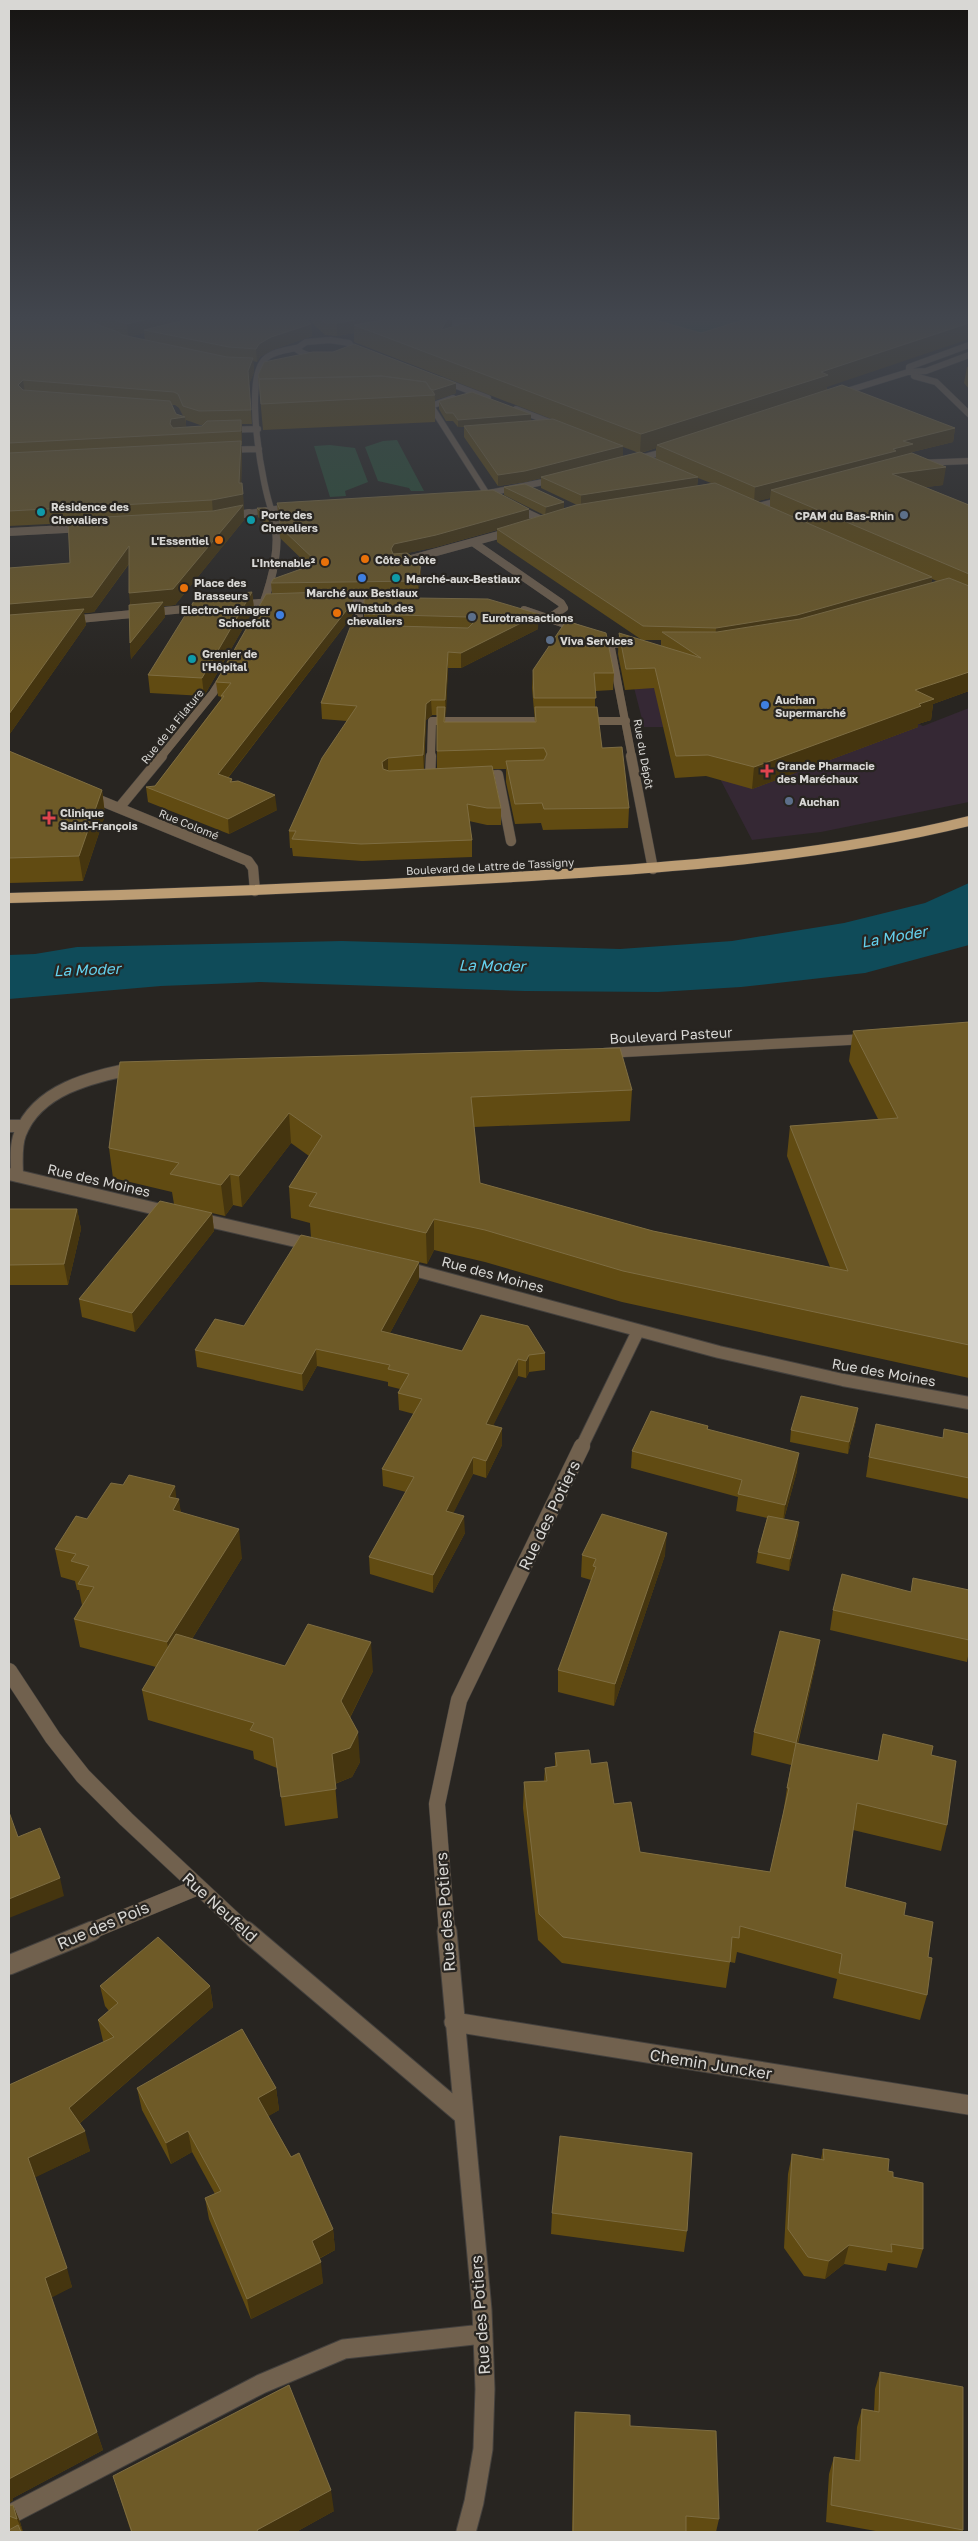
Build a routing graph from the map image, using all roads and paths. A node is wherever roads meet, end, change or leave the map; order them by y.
1 (258, 439) edge
2 (453, 439) edge
3 (675, 448) edge
4 (259, 449) junction
5 (220, 451) edge
6 (625, 453) edge
7 (640, 459) junction
8 (969, 461) edge
9 (623, 462) edge
10 (650, 462) edge
11 (912, 465) edge
12 (562, 478) edge
13 (526, 487) junction
14 (535, 491) edge
15 (487, 494) junction
16 (468, 496) edge
17 (792, 497) edge
18 (747, 504) edge
19 (305, 506) edge
20 (755, 507) junction
21 (271, 508) junction
22 (771, 514) edge
23 (222, 518) edge
24 (554, 519) edge
25 (546, 522) junction
26 (537, 524) edge
27 (97, 527) edge
28 (521, 529) edge
29 (9, 532) edge
30 (474, 543) junction
31 (397, 562) edge
32 (326, 599) edge
33 (360, 599) junction
34 (390, 599) edge
35 (285, 600) edge
36 (264, 602) junction
37 (231, 606) edge
38 (513, 606) edge
39 (214, 607) edge
40 (259, 613) edge
41 (549, 618) junction
42 (57, 621) edge
43 (379, 636) edge
44 (610, 643) junction
45 (640, 646) edge
46 (231, 664) edge
47 (558, 721) edge
48 (568, 721) edge
49 (626, 721) junction
50 (469, 776) edge
51 (450, 777) edge
52 (77, 790) edge
53 (120, 808) junction
54 (969, 820) edge
55 (511, 841) dead end
56 (653, 869) junction
57 (255, 891) junction
58 (9, 898) edge
59 (880, 1038) edge
60 (591, 1054) edge
61 (146, 1068) edge
62 (9, 1126) edge
63 (24, 1126) junction
64 (13, 1175) edge
65 (325, 1248) edge
66 (393, 1264) edge
67 (638, 1331) junction
68 (969, 1402) edge
69 (9, 1671) edge
70 (198, 1887) junction
71 (9, 1965) edge
72 (454, 2022) junction
73 (969, 2105) edge
74 (462, 2114) junction
75 (483, 2334) junction
76 (9, 2514) edge
77 (466, 2532) edge

1 - 4 street
2 - 15 street
3 - 7 street
4 - 5 street
4 - 21 street
6 - 7 street
7 - 9 street
7 - 10 street
8 - 11 street
12 - 13 street
13 - 14 street
13 - 15 street
15 - 16 street
15 - 25 street
17 - 20 street
18 - 20 street
19 - 21 street
20 - 22 street
21 - 23 street
21 - 36 street
24 - 25 street
25 - 26 street
27 - 29 street
28 - 30 street
30 - 31 street
30 - 41 street
32 - 33 street
33 - 34 street
33 - 43 street
35 - 36 street
36 - 37 street
36 - 40 street
38 - 41 street
39 - 42 street
41 - 44 street
44 - 45 street
44 - 49 street, Rue du Dépôt
46 - 53 street, Rue de la Filature
47 - 51 street
48 - 49 street
49 - 56 street, Rue du Dépôt
50 - 55 street
52 - 53 street, Rue Colomé
53 - 57 street, Rue Colomé
54 - 56 main road, Boulevard de Lattre de Tassigny
56 - 57 main road, Boulevard de Lattre de Tassigny
57 - 58 main road, Boulevard de Lattre de Tassigny
59 - 60 street, Boulevard Pasteur
61 - 63 street
62 - 63 street
63 - 64 street
64 - 65 street, Rue des Moines
66 - 67 street, Rue des Moines
67 - 68 street, Rue des Moines
67 - 72 street, Rue des Potiers
69 - 70 street, Rue Neufeld
70 - 71 street, Rue des Pois
70 - 74 street, Rue Neufeld
72 - 73 street, Chemin Juncker
72 - 74 street, Rue des Potiers
74 - 75 street, Rue des Potiers
75 - 76 street
75 - 77 street, Rue des Potiers

